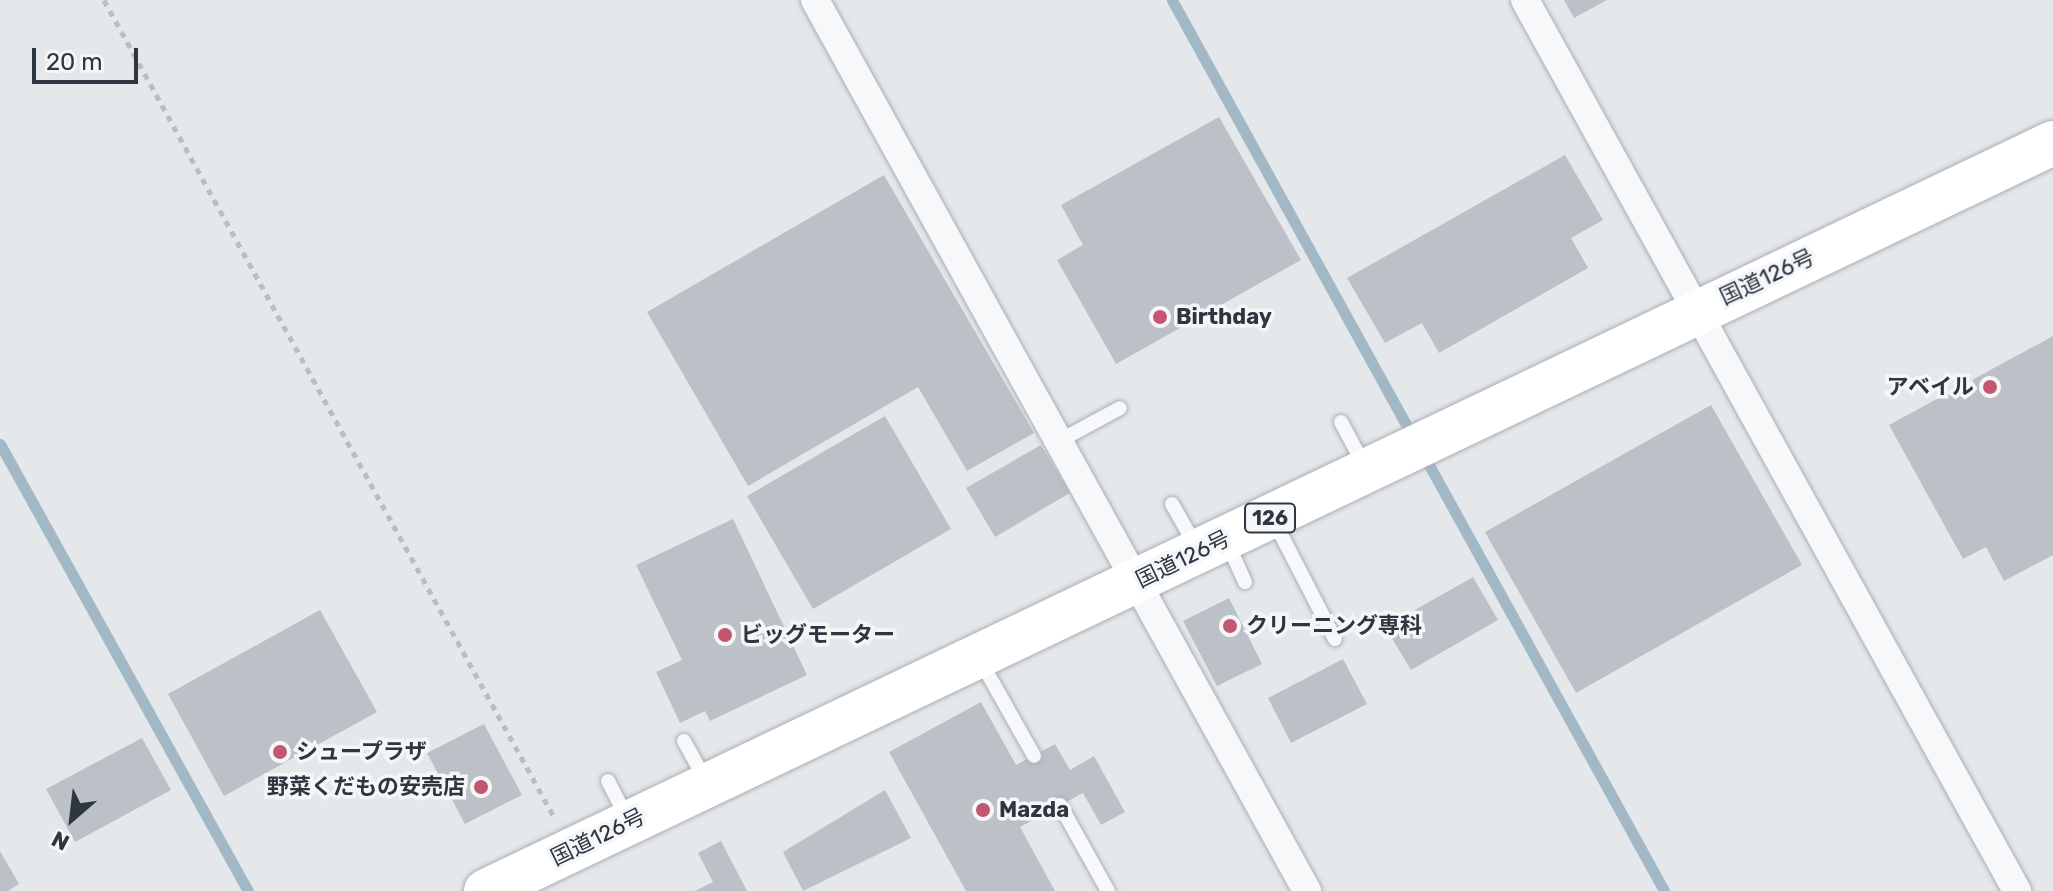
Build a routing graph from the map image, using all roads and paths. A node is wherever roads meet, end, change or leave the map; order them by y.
1 (104, 0) edge
2 (815, 0) edge
3 (1525, 0) edge
4 (2053, 143) edge
5 (1695, 310) junction
6 (1120, 408) dead end
7 (1341, 422) dead end
8 (1059, 441) junction
9 (1367, 470) junction
10 (1172, 504) dead end
11 (1272, 517) junction
12 (1212, 546) junction
13 (1137, 582) junction
14 (1245, 582) dead end
15 (1335, 639) dead end
16 (978, 657) junction
17 (684, 741) dead end
18 (1034, 756) dead end
19 (608, 781) dead end
20 (708, 785) junction
21 (1060, 805) dead end
22 (629, 822) junction
23 (572, 850) junction
24 (486, 891) edge
25 (1108, 891) edge
26 (1307, 891) edge
27 (2017, 891) edge

1 - 23 path
2 - 8 street
3 - 5 street
4 - 5 highway, 国道126号 / 126
5 - 9 highway, 国道126号 / 126
5 - 27 street
6 - 8 lane
7 - 9 lane
8 - 13 street
9 - 11 highway, 国道126号 / 126
10 - 12 lane
11 - 12 highway, 国道126号 / 126
11 - 15 lane
12 - 13 highway, 国道126号 / 126
12 - 14 lane
13 - 16 highway, 国道126号 / 126
13 - 26 street
16 - 18 lane
16 - 20 highway, 国道126号 / 126
17 - 20 lane
19 - 22 lane
20 - 22 highway, 国道126号 / 126
21 - 25 lane
22 - 23 highway, 国道126号 / 126
23 - 24 highway, 国道126号 / 126

